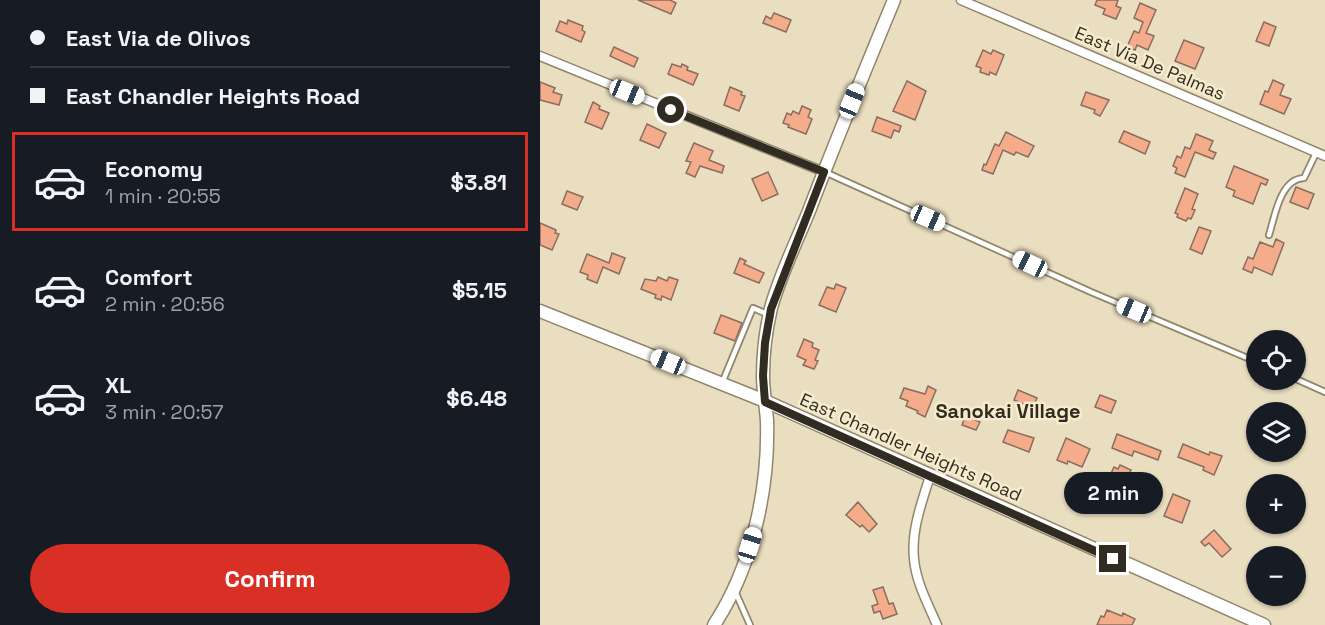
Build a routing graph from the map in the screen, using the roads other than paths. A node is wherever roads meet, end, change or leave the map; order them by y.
1 (894, 0) edge
2 (961, 0) edge
3 (540, 56) edge
4 (1321, 154) edge
5 (824, 172) junction
6 (1269, 235) dead end
7 (540, 310) edge
8 (770, 315) junction
9 (1246, 357) edge
10 (1306, 383) edge
11 (722, 384) junction
12 (1325, 392) edge
13 (765, 402) junction
14 (930, 476) junction
15 (734, 588) junction
16 (714, 625) edge
17 (750, 625) edge
18 (937, 625) edge
19 (1264, 625) edge

1 - 5 main road
2 - 4 street, East Via De Palmas
3 - 5 street
4 - 6 lane
5 - 8 main road
5 - 9 lane
7 - 11 main road, East Chandler Heights Road
8 - 11 lane
8 - 13 main road
10 - 12 lane
11 - 13 main road, East Chandler Heights Road
13 - 14 main road, East Chandler Heights Road
13 - 15 main road
14 - 18 street
14 - 19 main road, East Chandler Heights Road
15 - 16 main road
15 - 17 lane

